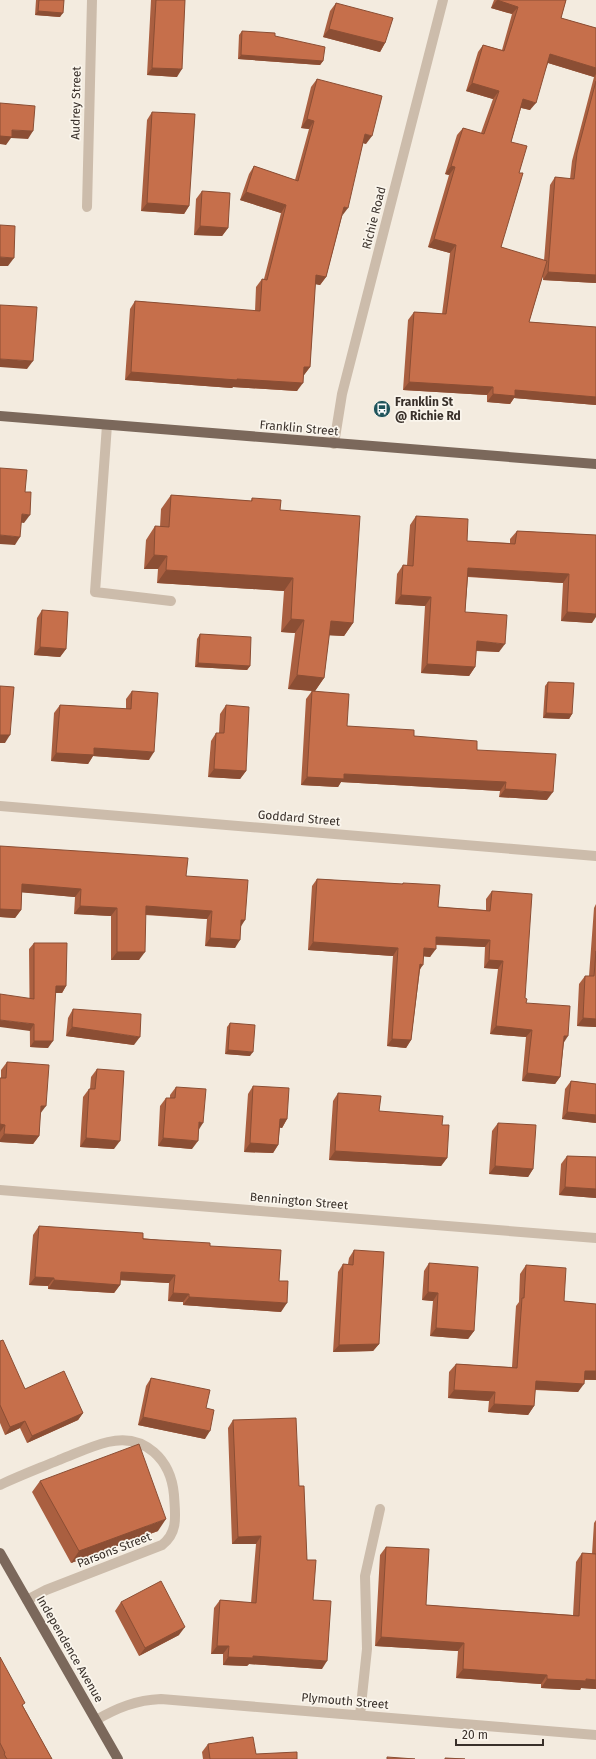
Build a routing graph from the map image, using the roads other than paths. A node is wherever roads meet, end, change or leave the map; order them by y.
1 (92, 0) edge
2 (443, 0) edge
3 (87, 207) dead end
4 (0, 416) edge
5 (107, 425) junction
6 (334, 444) junction
7 (596, 464) edge
8 (171, 601) dead end
9 (0, 806) edge
10 (596, 856) edge
11 (0, 1190) edge
12 (596, 1238) edge
13 (0, 1485) edge
14 (380, 1509) dead end
15 (0, 1553) edge
16 (27, 1600) junction
17 (360, 1715) junction
18 (96, 1720) junction
19 (596, 1735) edge
20 (118, 1759) edge

1 - 3 street, Audrey Street
2 - 6 street, Richie Road
4 - 5 main road, Franklin Street
5 - 6 main road, Franklin Street
5 - 8 street
6 - 7 main road, Franklin Street
9 - 10 street, Goddard Street
11 - 12 street, Bennington Street
13 - 16 street, Parsons Street
14 - 17 street
15 - 16 main road, Independence Avenue
16 - 18 main road, Independence Avenue
17 - 18 street, Plymouth Street
17 - 19 street, Plymouth Street
18 - 20 main road, Independence Avenue

